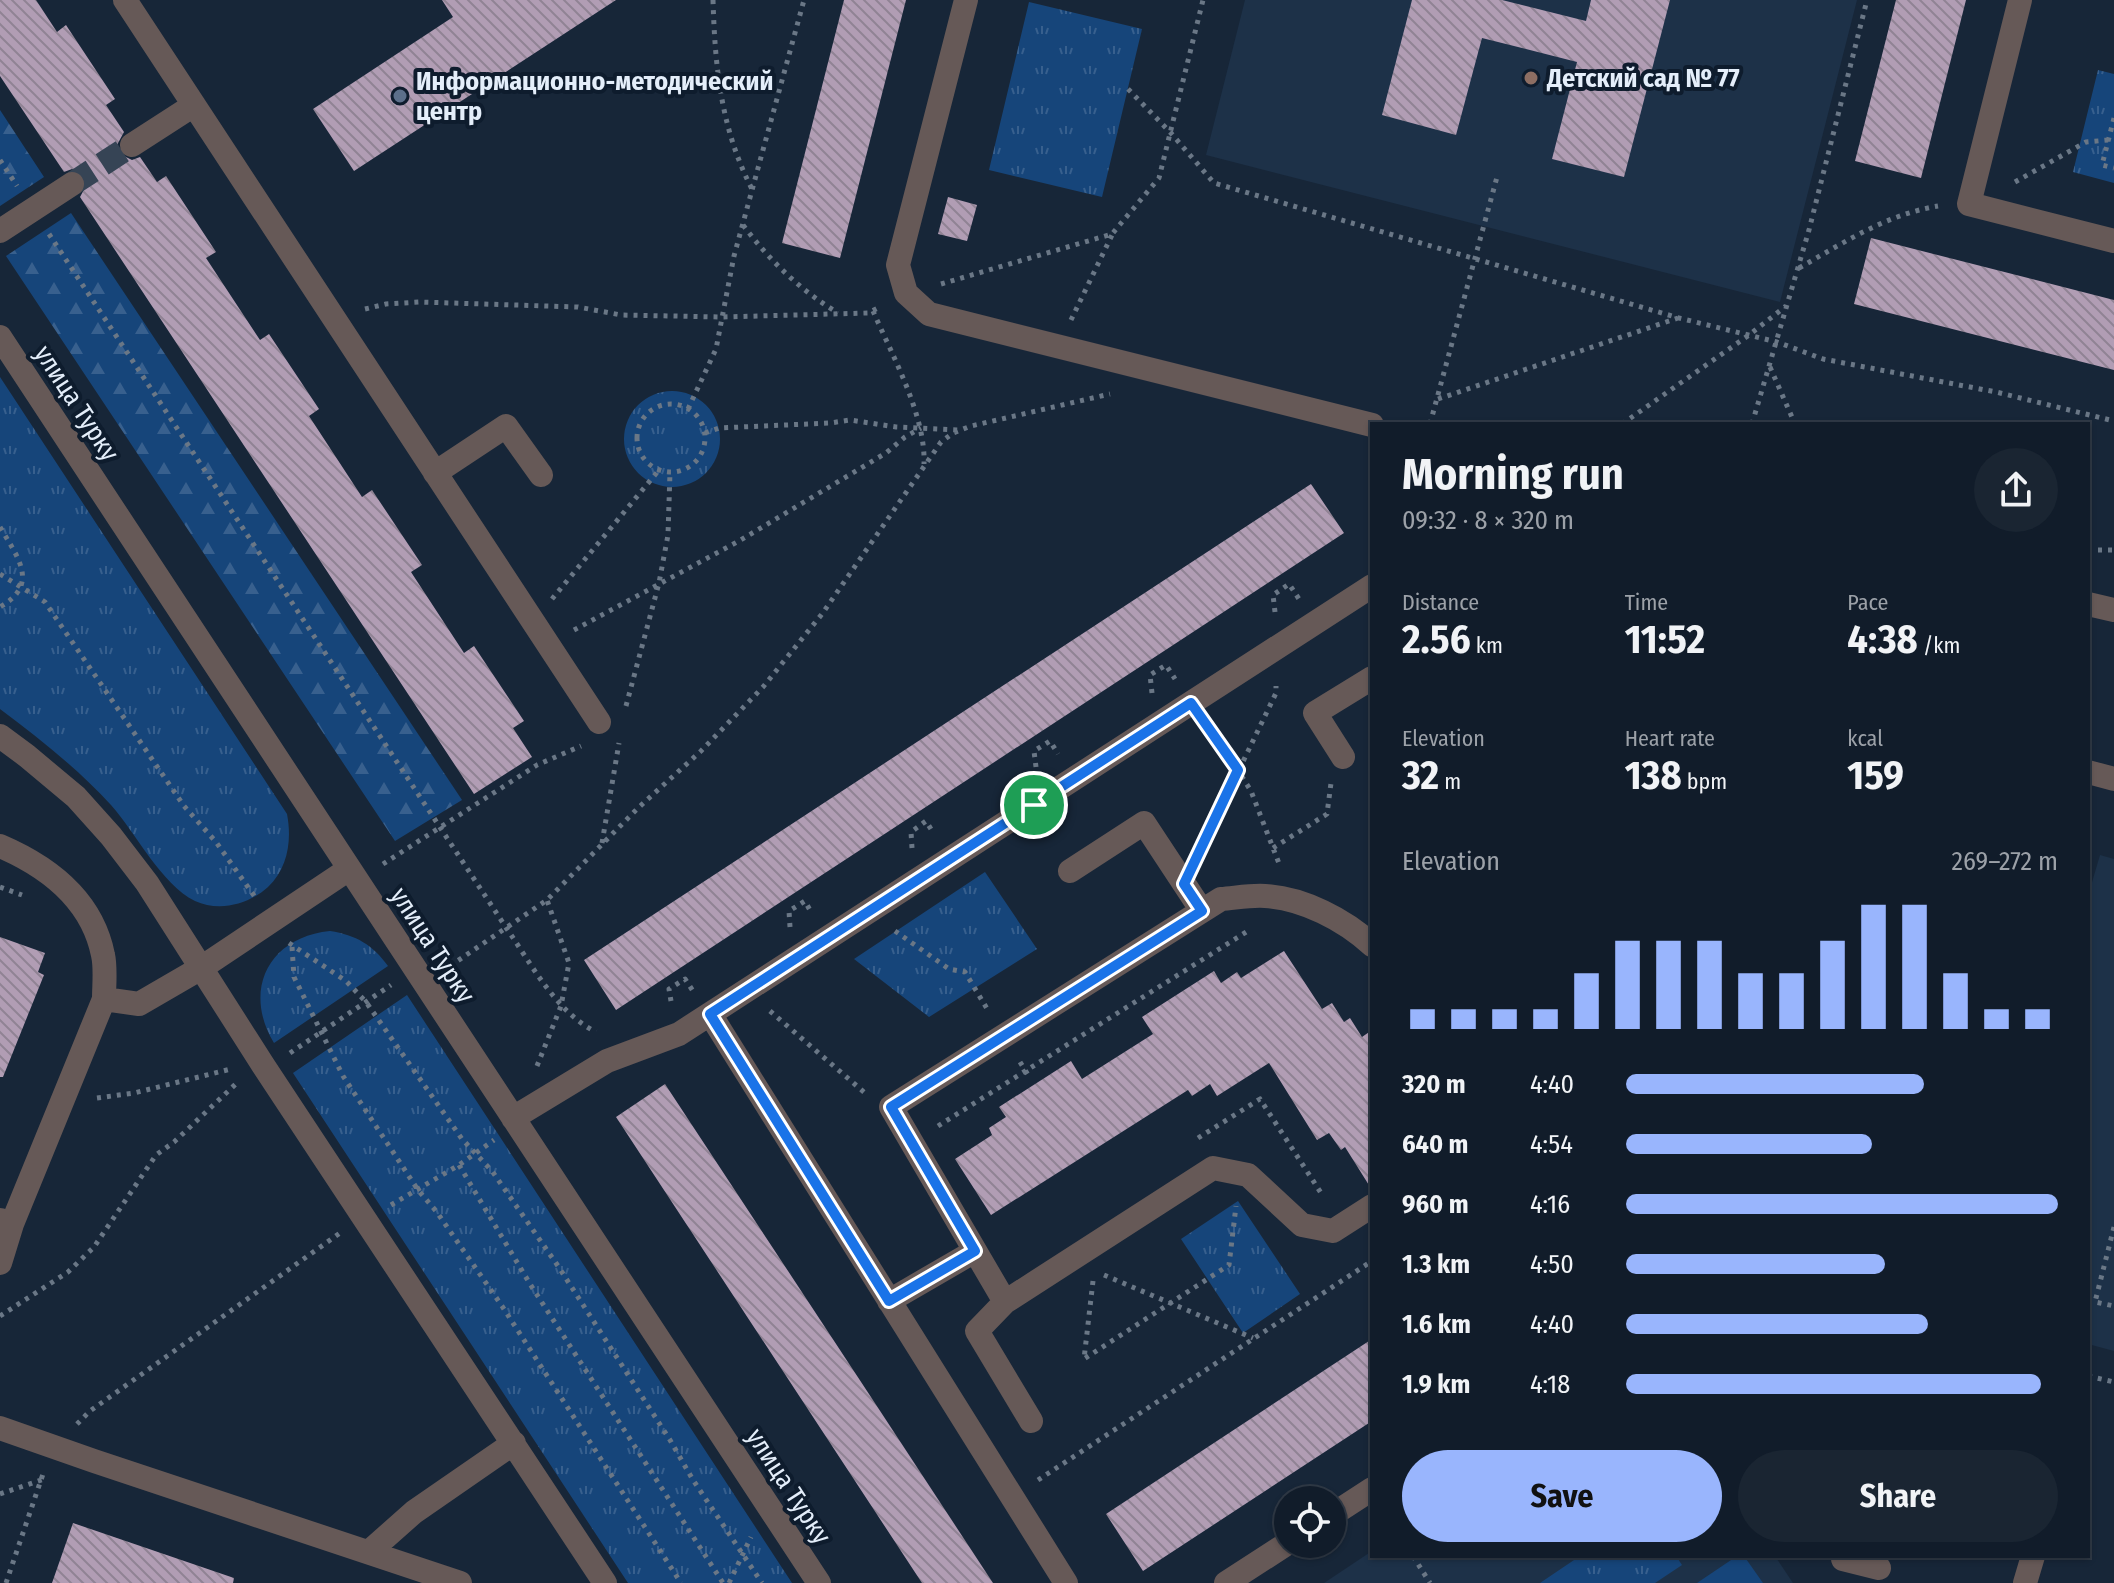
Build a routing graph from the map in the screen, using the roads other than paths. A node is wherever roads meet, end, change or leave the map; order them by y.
1 (125, 0) edge
2 (966, 0) edge
3 (2020, 0) edge
4 (194, 105) junction
5 (132, 145) tunnel mouth
6 (72, 184) tunnel mouth
7 (0, 231) edge
8 (2114, 241) edge
9 (0, 337) edge
10 (1370, 425) edge
11 (435, 473) junction
12 (541, 475) dead end
13 (1370, 591) edge
14 (2090, 604) edge
15 (2114, 610) edge
16 (1370, 679) edge
17 (595, 730) road end
18 (0, 736) edge
19 (1343, 757) road end
20 (2090, 773) edge
21 (2114, 779) edge
22 (0, 846) edge
23 (349, 869) junction
24 (1070, 871) dead end
25 (1202, 911) junction
26 (1370, 944) edge
27 (201, 968) junction
28 (104, 999) junction
29 (710, 1014) junction
30 (513, 1118) junction
31 (1370, 1207) edge
32 (6, 1222) edge
33 (975, 1251) junction
34 (0, 1263) edge
35 (889, 1301) junction
36 (1005, 1302) junction
37 (1031, 1421) dead end
38 (0, 1428) edge
39 (514, 1443) junction
40 (1370, 1490) edge
41 (1346, 1506) edge
42 (370, 1551) junction
43 (1274, 1552) edge
44 (2032, 1558) edge
45 (1842, 1566) edge
46 (1879, 1568) dead end
47 (460, 1583) edge
48 (605, 1583) edge
49 (819, 1583) edge
50 (1066, 1583) edge
51 (1226, 1583) edge
52 (2025, 1583) edge

1 - 4 street
2 - 10 street
3 - 8 street
4 - 5 street
4 - 11 street
6 - 7 street
9 - 23 street, улица Турку
11 - 12 street
11 - 17 street
13 - 29 street
14 - 15 street
16 - 19 street
18 - 27 street
20 - 21 street
22 - 28 street
23 - 27 street
23 - 30 street, улица Турку
24 - 25 street
25 - 26 street
25 - 33 street
27 - 28 street
27 - 39 street
28 - 32 street
29 - 30 street
29 - 35 street
30 - 49 street, улица Турку
31 - 36 street
32 - 34 street
33 - 35 street
33 - 36 street
35 - 50 street
36 - 37 street
38 - 42 street
39 - 42 street
39 - 48 street
40 - 41 street
42 - 47 street
43 - 51 street
44 - 52 street
45 - 46 street

